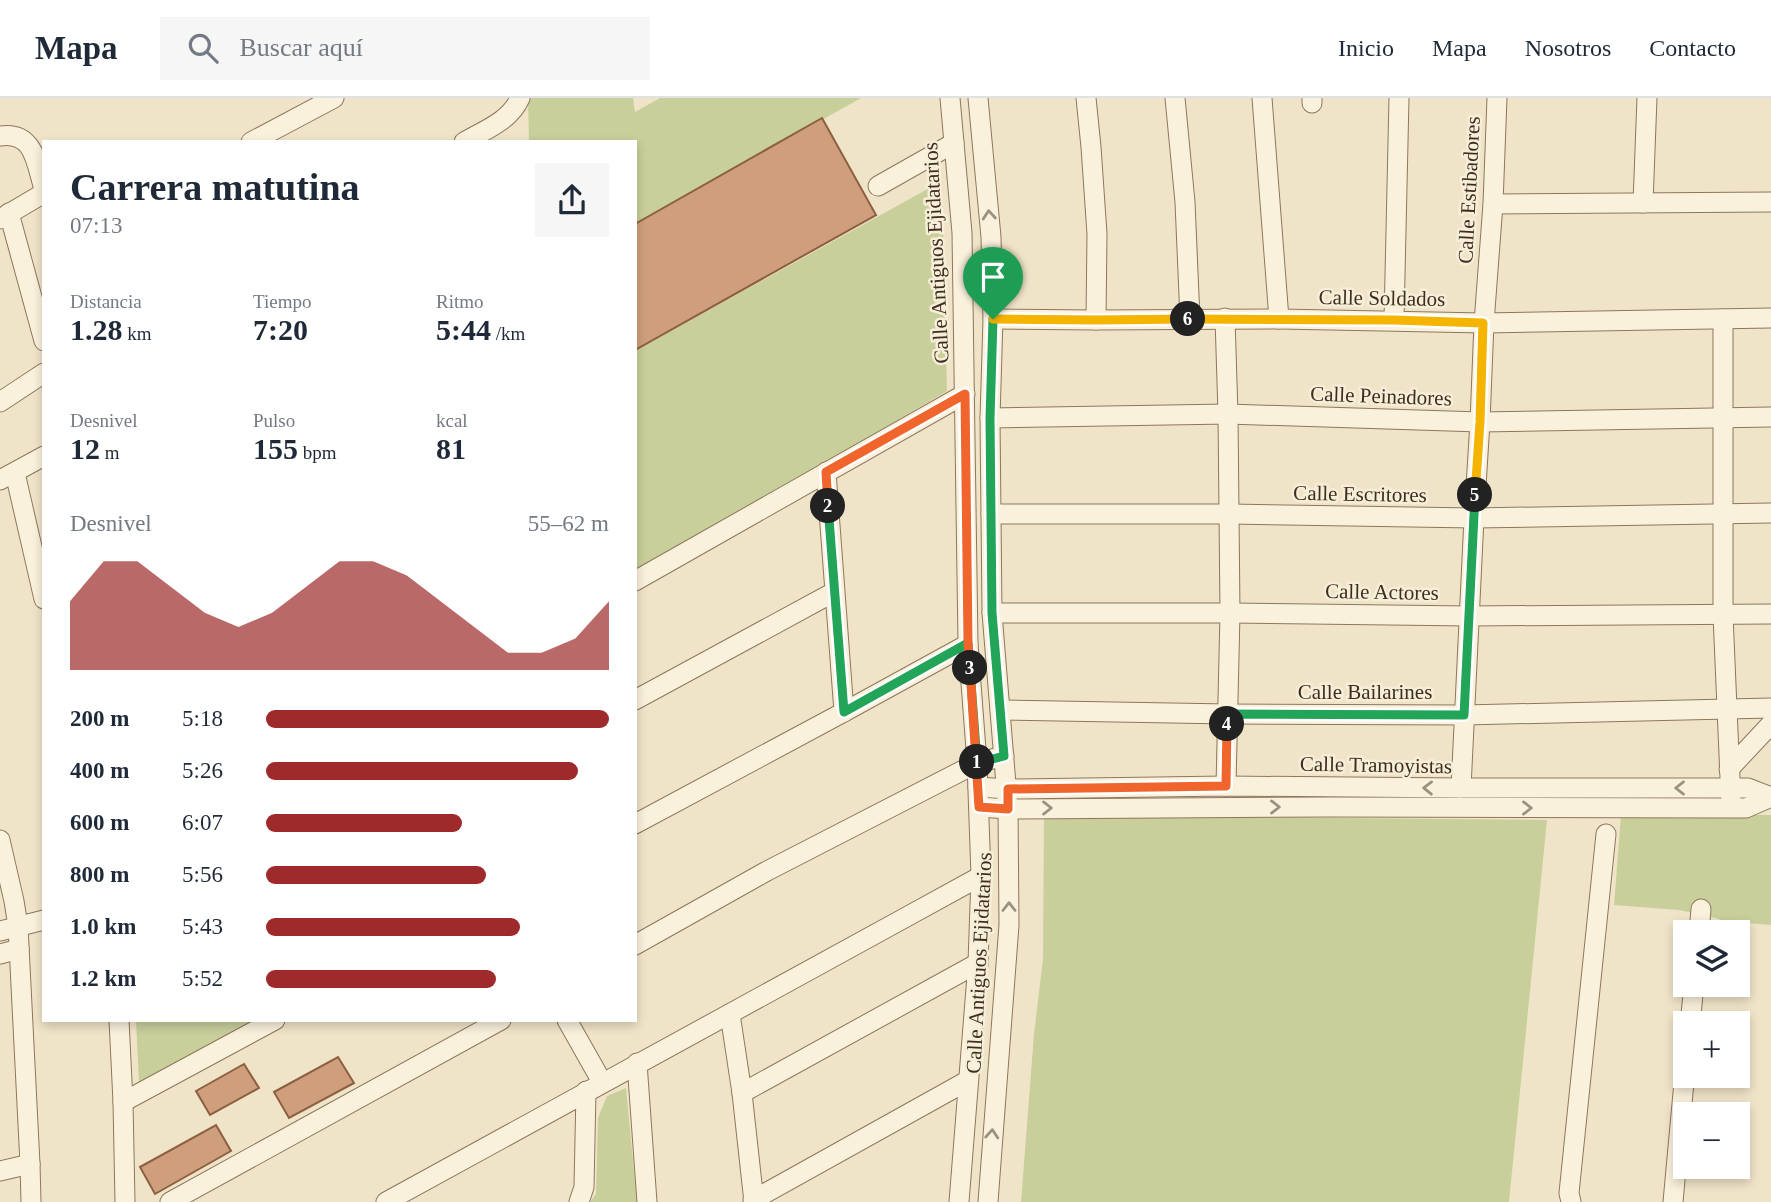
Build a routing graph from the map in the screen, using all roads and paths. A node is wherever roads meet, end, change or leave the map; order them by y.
1 (334, 98) edge
2 (520, 98) edge
3 (950, 98) edge
4 (978, 98) edge
5 (1086, 98) edge
6 (1175, 98) edge
7 (1262, 98) edge
8 (1399, 98) edge
9 (1497, 98) edge
10 (1647, 98) edge
11 (0, 136) edge
12 (255, 140) edge
13 (468, 140) edge
14 (954, 143) junction
15 (42, 184) edge
16 (878, 186) dead end
17 (42, 192) edge
18 (1771, 202) edge
19 (1643, 203) junction
20 (1493, 204) junction
21 (5, 216) edge
22 (1225, 318) junction
23 (1279, 318) junction
24 (1771, 318) edge
25 (993, 319) junction
26 (1190, 319) junction
27 (1723, 319) junction
28 (1096, 320) junction
29 (1394, 320) junction
30 (1483, 323) junction
31 (42, 335) edge
32 (42, 374) edge
33 (965, 394) junction
34 (0, 402) edge
35 (1228, 414) junction
36 (1771, 417) edge
37 (990, 418) junction
38 (1724, 418) junction
39 (1480, 422) junction
40 (42, 457) edge
41 (826, 472) junction
42 (8, 477) edge
43 (1723, 513) junction
44 (1771, 513) edge
45 (991, 514) junction
46 (1229, 514) junction
47 (1474, 518) junction
48 (41, 571) edge
49 (637, 580) edge
50 (834, 592) junction
51 (1230, 612) junction
52 (992, 613) junction
53 (1771, 614) edge
54 (1723, 615) junction
55 (1469, 616) junction
56 (968, 643) junction
57 (637, 699) edge
58 (1771, 708) edge
59 (1000, 710) junction
60 (1728, 710) junction
61 (844, 712) junction
62 (1228, 714) junction
63 (1464, 715) junction
64 (1771, 724) edge
65 (1004, 756) junction
66 (977, 763) junction
67 (1730, 778) junction
68 (1226, 786) junction
69 (978, 787) junction
70 (1461, 788) junction
71 (1008, 789) junction
72 (1771, 797) edge
73 (979, 807) junction
74 (1731, 808) junction
75 (1008, 809) junction
76 (637, 823) edge
77 (1606, 834) dead end
78 (0, 840) edge
79 (981, 876) junction
80 (1701, 909) dead end
81 (42, 920) edge
82 (1700, 920) edge
83 (9, 928) edge
84 (637, 944) edge
85 (9, 952) edge
86 (978, 963) junction
87 (730, 1014) junction
88 (119, 1022) edge
89 (271, 1022) edge
90 (497, 1022) edge
91 (568, 1022) edge
92 (638, 1063) junction
93 (967, 1081) junction
94 (594, 1086) junction
95 (1683, 1088) edge
96 (742, 1093) junction
97 (123, 1102) junction
98 (30, 1164) junction
99 (0, 1171) edge
100 (753, 1201) edge
101 (956, 1201) edge
102 (31, 1202) edge
103 (125, 1202) edge
104 (170, 1202) edge
105 (386, 1202) edge
106 (579, 1202) edge
107 (647, 1202) edge
108 (988, 1202) edge
109 (1571, 1202) edge
110 (1673, 1202) edge

1 - 12 street
2 - 13 street
3 - 14 street, Calle Antiguos Ejidatarios
25 -> 4 street, Calle Antiguos Ejidatarios
5 - 28 street
6 - 26 street
7 - 23 street
8 - 29 street
9 - 20 street, Calle Estibadores
10 - 19 street
11 - 15 street
14 - 16 street
14 - 33 street, Calle Antiguos Ejidatarios
17 - 21 street
18 - 19 street
19 - 20 street
20 - 30 street, Calle Estibadores
21 - 31 street
22 - 23 street, Calle Soldados
22 - 26 street, Calle Soldados
22 - 35 street
23 - 29 street, Calle Soldados
24 - 27 street, Calle Soldados
25 - 28 street, Calle Soldados
25 - 37 street, Calle Antiguos Ejidatarios
26 - 28 street, Calle Soldados
27 - 30 street, Calle Soldados
27 - 38 street
29 - 30 street, Calle Soldados
30 - 39 street, Calle Estibadores
32 - 34 street
33 - 41 street
33 - 56 street, Calle Antiguos Ejidatarios
35 - 37 street, Calle Peinadores
35 - 39 street, Calle Peinadores
35 - 46 street
36 - 38 street, Calle Peinadores
37 - 45 street, Calle Antiguos Ejidatarios
38 - 39 street, Calle Peinadores
38 - 43 street
39 - 47 street, Calle Estibadores
40 - 42 street
41 - 49 street
41 - 50 street
42 - 48 street
43 - 44 street, Calle Escritores
43 - 47 street, Calle Escritores
43 - 54 street
45 - 46 street, Calle Escritores
45 - 52 street, Calle Antiguos Ejidatarios
46 - 47 street, Calle Escritores
46 - 51 street
47 - 55 street, Calle Estibadores
50 - 57 street
50 - 61 street
51 - 52 street, Calle Actores
51 - 55 street, Calle Actores
51 - 62 street
52 - 59 street, Calle Antiguos Ejidatarios
53 - 54 street, Calle Actores
54 - 55 street, Calle Actores
54 - 60 street
55 - 63 street, Calle Estibadores
56 - 61 street
56 - 66 street, Calle Antiguos Ejidatarios
58 - 60 street, Calle Bailarines
59 - 62 street, Calle Bailarines
59 - 65 street, Calle Antiguos Ejidatarios
60 - 63 street, Calle Bailarines
60 - 67 street
61 - 76 street
62 - 63 street, Calle Bailarines
62 - 68 street
63 - 70 street, Calle Estibadores
64 - 67 street
65 - 66 street
65 - 71 street, Calle Antiguos Ejidatarios
66 - 69 street, Calle Antiguos Ejidatarios
66 - 84 street
67 -> 70 street, Calle Tramoyistas
67 - 72 street, Calle Tramoyistas
67 - 74 street
70 -> 68 street, Calle Tramoyistas
68 - 71 street, Calle Tramoyistas
69 - 71 street, Calle Tramoyistas
69 - 73 street, Calle Antiguos Ejidatarios
71 - 75 street, Calle Antiguos Ejidatarios
72 - 74 street, Calle Tramoyistas
73 - 75 street, Calle Tramoyistas
73 - 79 street, Calle Antiguos Ejidatarios
75 -> 74 street, Calle Tramoyistas
108 -> 75 street, Calle Antiguos Ejidatarios
77 - 109 street
78 - 83 street
79 - 86 street, Calle Antiguos Ejidatarios
79 - 87 street
80 - 82 street
81 - 83 street
83 - 85 street
85 - 98 street
86 - 93 street, Calle Antiguos Ejidatarios
86 - 96 street
87 - 92 street
87 - 96 street
88 - 97 street
89 - 97 street
90 - 104 street
91 - 94 street
92 - 94 street
92 - 107 street
93 - 100 street
93 - 101 street, Calle Antiguos Ejidatarios
94 - 105 street
94 - 106 street
95 - 110 street
96 - 100 street
97 - 103 street
98 - 99 street
98 - 102 street

